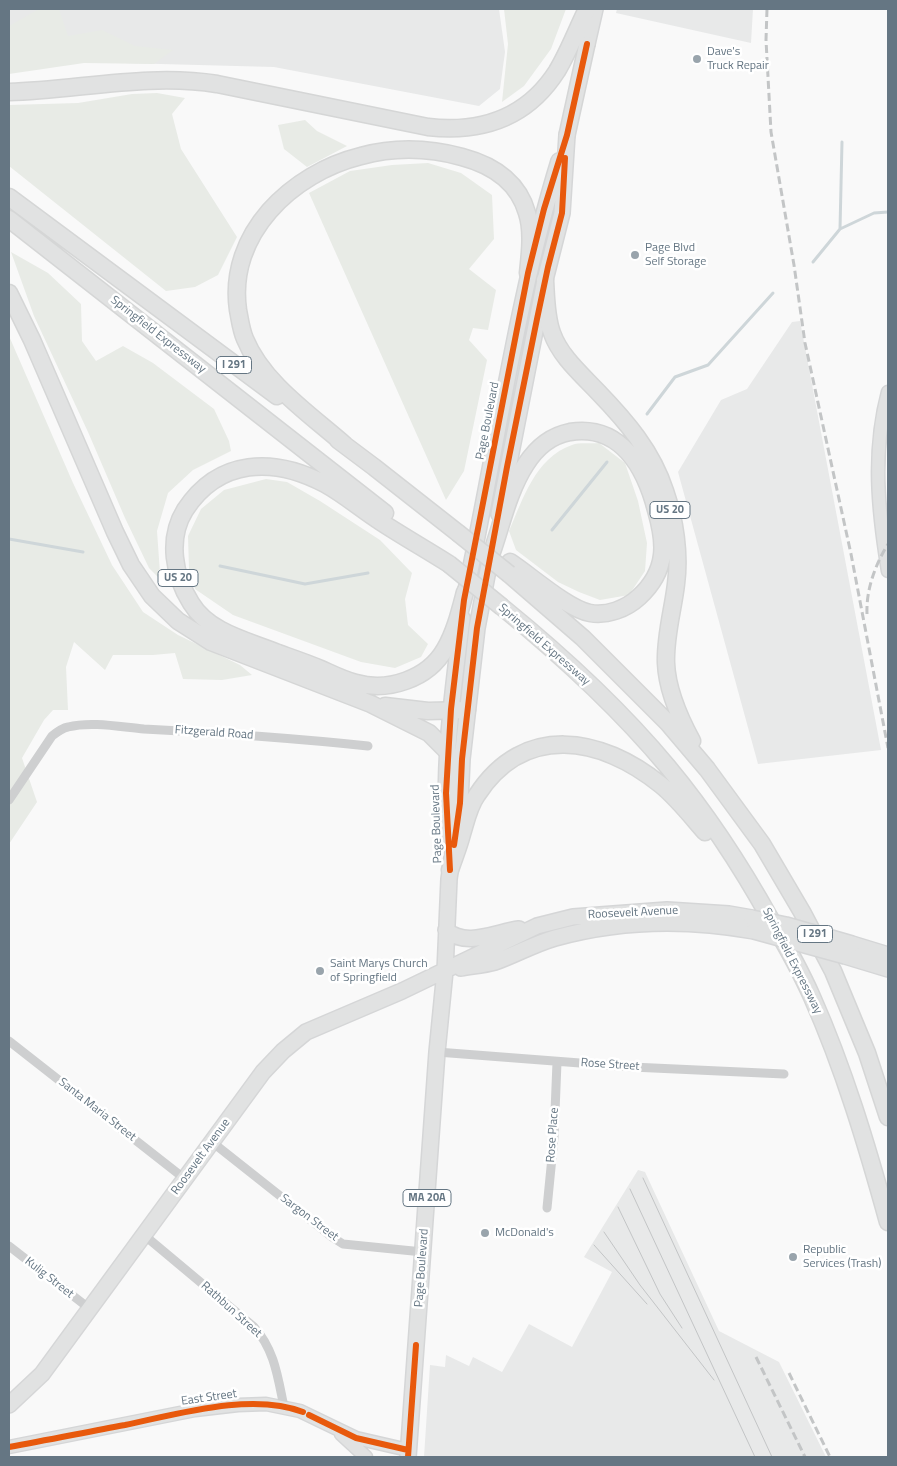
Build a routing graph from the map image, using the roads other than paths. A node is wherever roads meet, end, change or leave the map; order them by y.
1 (588, 9) edge
2 (595, 9) edge
3 (9, 92) edge
4 (566, 135) junction
5 (9, 197) edge
6 (9, 219) edge
7 (528, 273) junction
8 (545, 280) junction
9 (9, 293) edge
10 (888, 392) edge
11 (345, 445) junction
12 (492, 552) junction
13 (449, 564) junction
14 (510, 568) junction
15 (888, 570) edge
16 (465, 592) junction
17 (371, 704) junction
18 (459, 710) junction
19 (368, 746) dead end
20 (448, 752) junction
21 (708, 769) junction
22 (9, 800) edge
23 (450, 870) junction
24 (751, 884) junction
25 (753, 925) junction
26 (537, 926) junction
27 (446, 930) junction
28 (849, 950) junction
29 (888, 955) edge
30 (888, 969) edge
31 (445, 971) junction
32 (9, 1041) edge
33 (437, 1052) junction
34 (558, 1062) junction
35 (784, 1074) dead end
36 (888, 1117) edge
37 (212, 1142) junction
38 (185, 1178) junction
39 (547, 1208) dead end
40 (888, 1222) edge
41 (144, 1235) junction
42 (9, 1246) edge
43 (423, 1252) junction
44 (90, 1309) junction
45 (9, 1405) edge
46 (284, 1407) junction
47 (336, 1428) junction
48 (9, 1447) edge
49 (408, 1454) edge
50 (366, 1457) edge

1 - 3 highway
2 - 4 main road, Page Boulevard / US 20
4 - 7 main road, Page Boulevard / US 20
4 - 8 main road, Page Boulevard / US 20
5 - 11 highway, Springfield Expressway / I 291
6 - 13 highway, Springfield Expressway / I 291
7 - 11 highway
7 - 16 main road, Page Boulevard / US 20
8 - 12 main road, Page Boulevard / MA 20A
8 - 21 highway, US 20
9 - 17 highway
10 - 15 main road
11 - 14 highway, Springfield Expressway / I 291, bridge
12 - 14 highway
12 - 18 main road, Page Boulevard / MA 20A
13 - 16 highway, US 20
13 - 24 highway, Springfield Expressway / I 291, bridge
14 - 21 highway, Springfield Expressway / I 291
16 - 18 main road, Page Boulevard / MA 20A
17 - 18 highway
17 - 20 highway
18 - 20 main road, Page Boulevard / MA 20A
18 - 23 main road, Page Boulevard / MA 20A
19 - 22 street, Fitzgerald Road
20 - 23 main road, Page Boulevard / MA 20A
21 - 36 highway, Springfield Expressway / I 291
23 - 24 highway
23 - 27 main road, Page Boulevard / MA 20A
24 - 40 highway, Springfield Expressway / I 291
25 - 26 main road, Roosevelt Avenue
25 - 28 main road, Roosevelt Avenue, bridge
25 - 31 main road, Roosevelt Avenue
26 - 27 main road
26 - 31 main road, Roosevelt Avenue
27 - 31 main road, Page Boulevard / MA 20A
28 - 29 main road, Roosevelt Avenue
28 - 30 main road, Roosevelt Avenue
31 - 33 main road, Page Boulevard / MA 20A
31 - 37 main road, Roosevelt Avenue
32 - 38 street, Santa Maria Street
33 - 34 street, Rose Street
33 - 43 main road, Page Boulevard / MA 20A
34 - 35 street, Rose Street
34 - 39 street, Rose Place
37 - 38 main road, Roosevelt Avenue
37 - 43 street, Sargon Street
38 - 41 main road, Roosevelt Avenue
41 - 44 main road, Roosevelt Avenue
41 - 46 street, Rathbun Street
42 - 44 street, Kulig Street
43 - 49 main road, Page Boulevard / MA 20A
44 - 45 main road, Roosevelt Avenue
46 - 47 main road, East Street
46 - 48 main road, East Street
47 - 49 main road, East Street
47 - 50 main road, East Street

